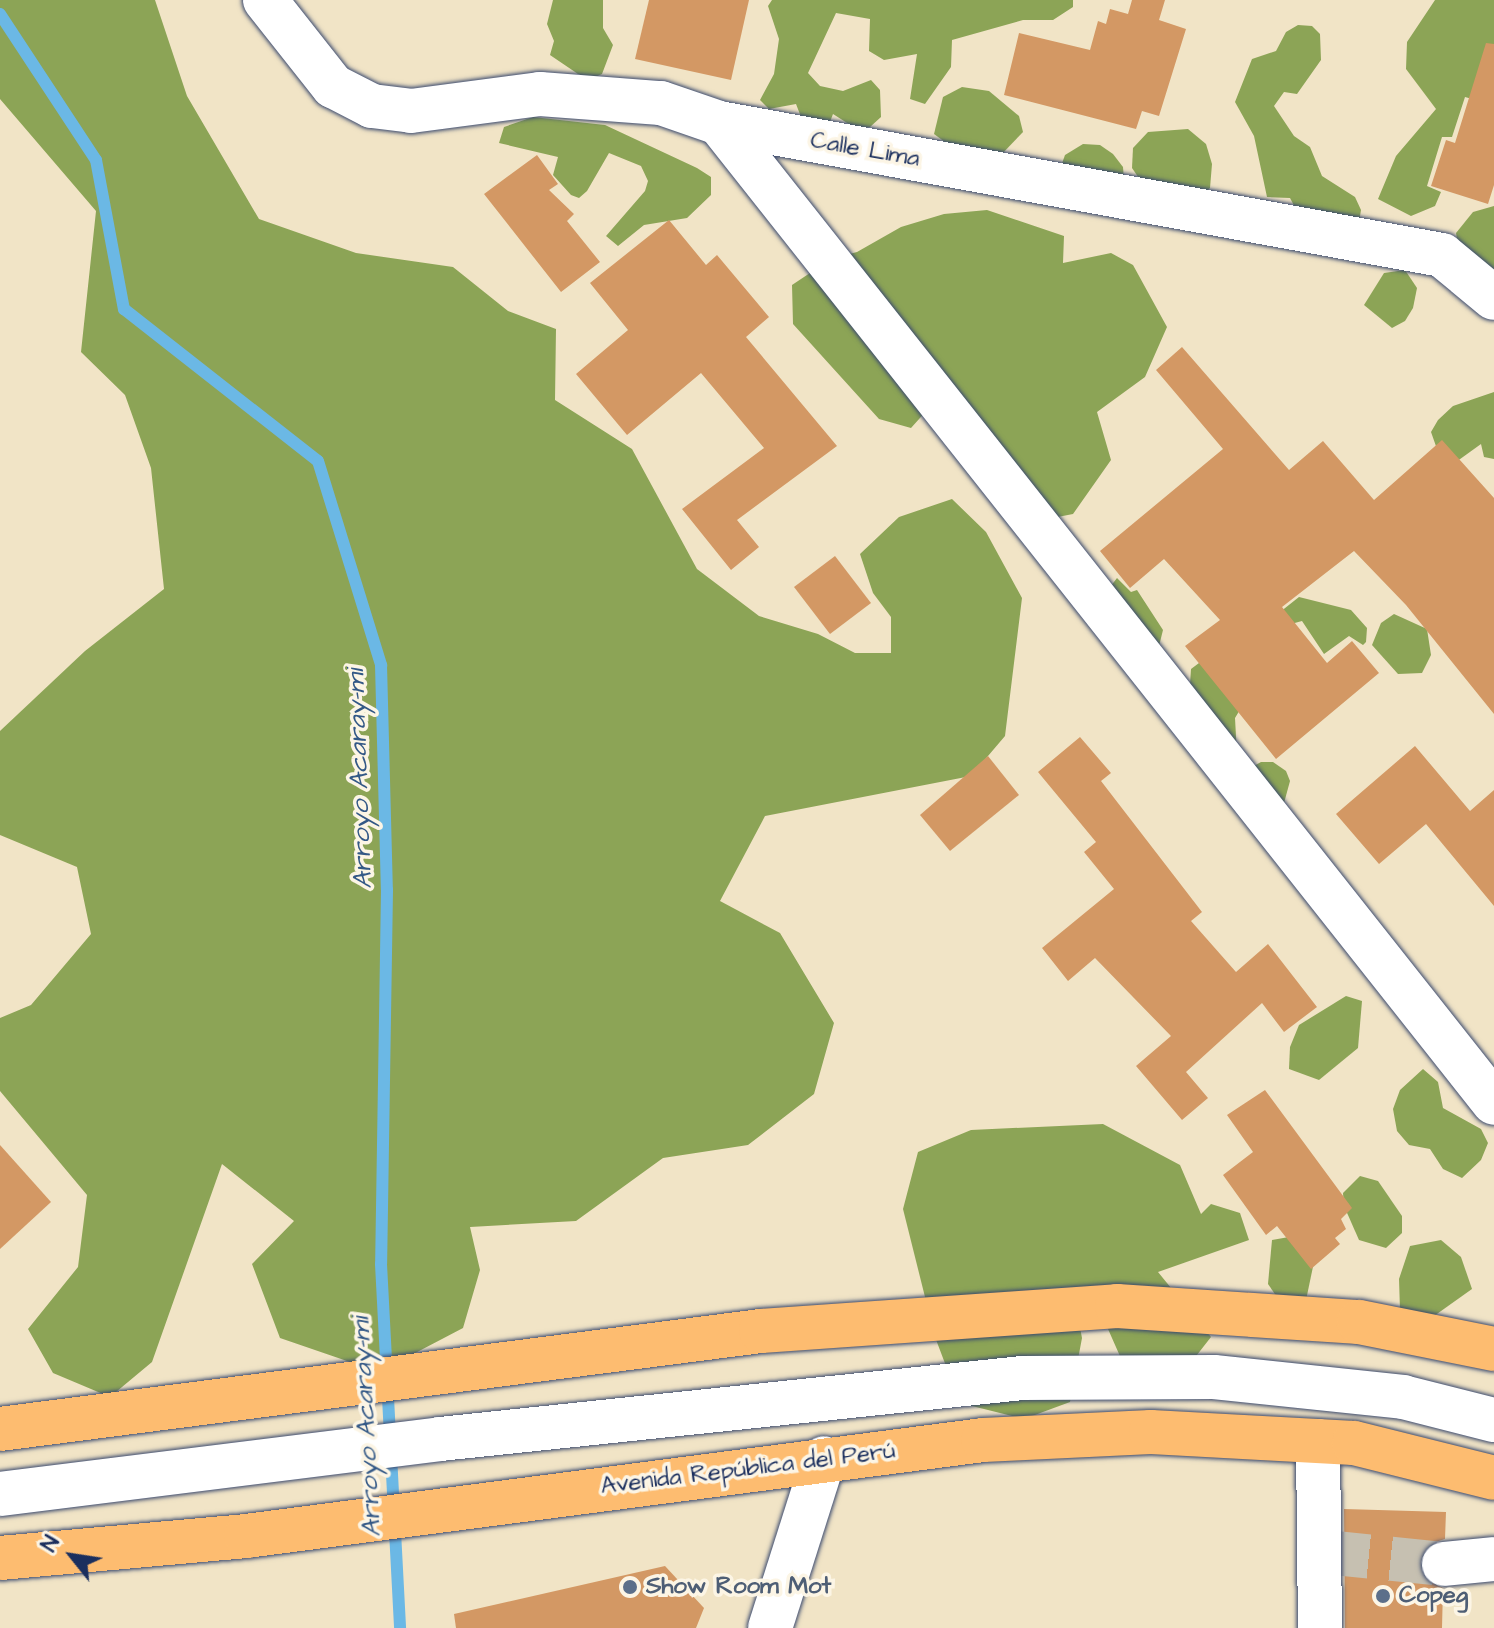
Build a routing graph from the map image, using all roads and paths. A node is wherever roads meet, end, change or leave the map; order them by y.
1 (265, 0) edge
2 (719, 123) junction
3 (1494, 298) edge
4 (1494, 1103) edge
5 (1494, 1349) edge
6 (1494, 1420) edge
7 (0, 1429) edge
8 (1318, 1441) junction
9 (824, 1458) junction
10 (1494, 1478) edge
11 (0, 1494) edge
12 (0, 1558) edge
13 (1494, 1559) edge
14 (1444, 1564) tunnel mouth
15 (770, 1628) edge
16 (1320, 1628) edge

1 - 2 street, Calle Lima
2 - 3 street, Calle Lima
2 - 4 street
5 - 7 highway
6 - 11 street
8 - 9 highway, Avenida República del Perú
8 - 10 highway, Avenida República del Perú
8 - 16 street
9 - 12 highway, Avenida República del Perú
9 - 15 street
13 - 14 street

